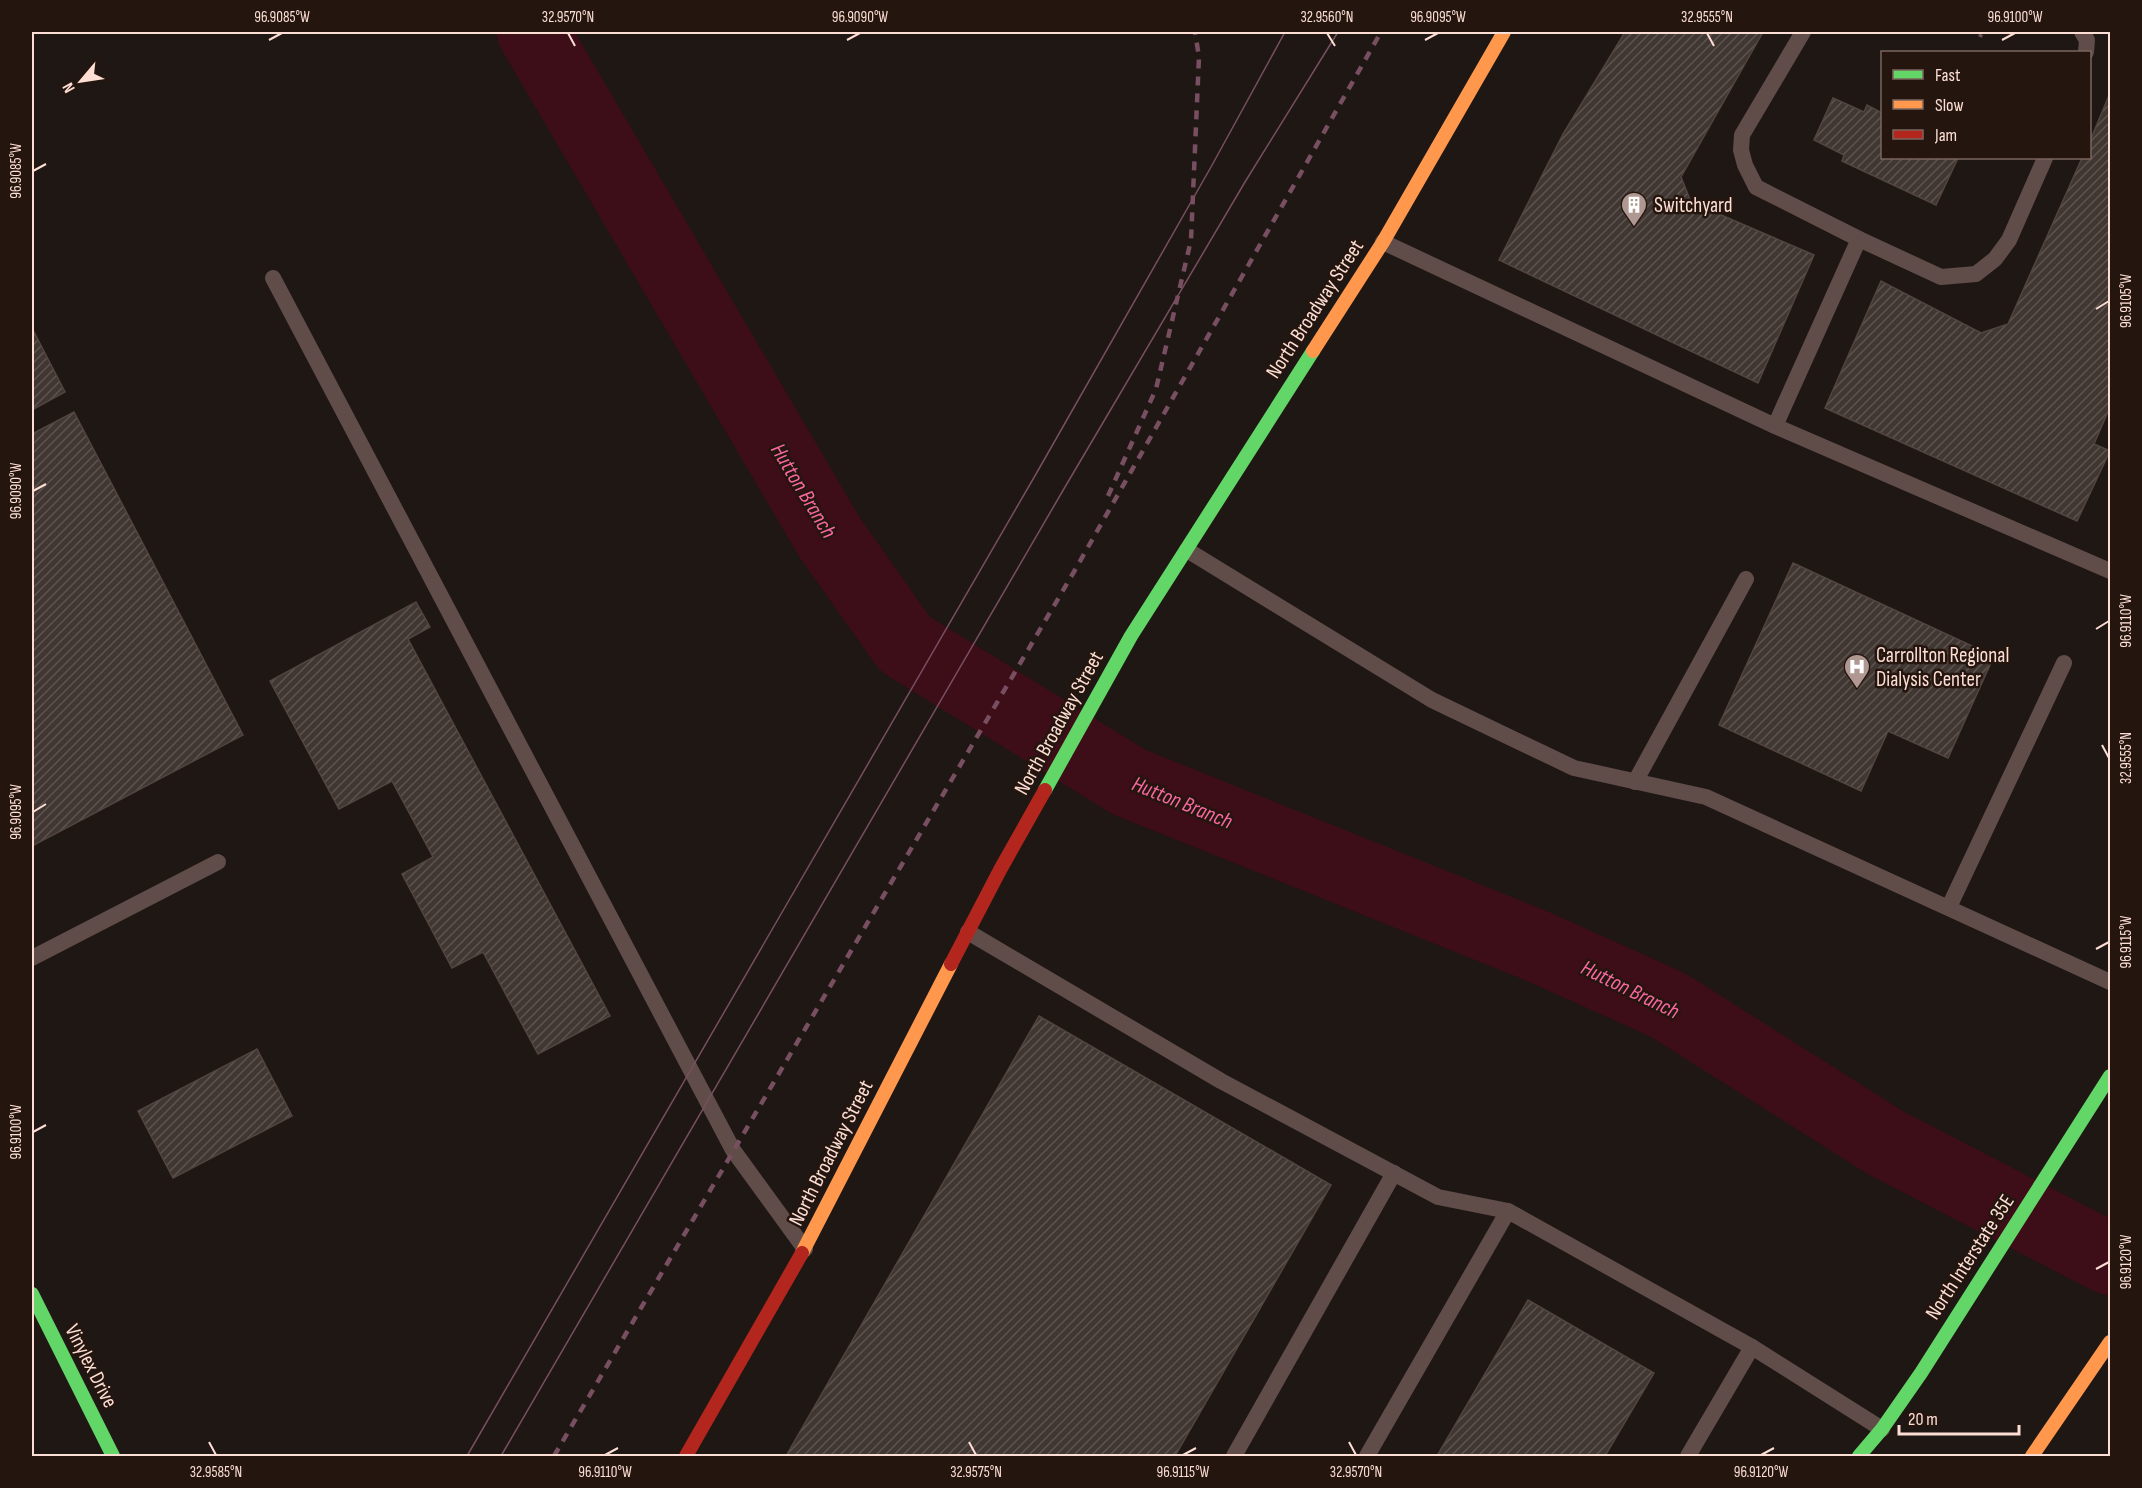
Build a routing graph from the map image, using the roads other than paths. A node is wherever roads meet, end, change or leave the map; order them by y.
1 (1504, 32) edge
2 (1803, 32) edge
3 (2082, 32) edge
4 (2086, 51) edge
5 (2045, 159) edge
6 (1859, 239) junction
7 (1383, 242) junction
8 (273, 278) dead end
9 (1775, 426) junction
10 (1187, 550) junction
11 (2110, 571) edge
12 (1746, 579) dead end
13 (2064, 663) dead end
14 (1635, 782) junction
15 (218, 862) dead end
16 (1948, 907) junction
17 (969, 932) junction
18 (32, 958) edge
19 (2110, 982) edge
20 (2110, 1076) edge
21 (1394, 1173) junction
22 (1508, 1211) junction
23 (805, 1249) junction
24 (32, 1294) edge
25 (2110, 1342) edge
26 (1752, 1347) junction
27 (1882, 1429) junction
28 (113, 1456) edge
29 (686, 1456) edge
30 (1234, 1456) edge
31 (1367, 1456) edge
32 (1688, 1456) edge
33 (1859, 1456) edge
34 (2032, 1456) edge

1 - 7 main road, North Broadway Street
2 - 6 lane
3 - 4 lane
5 - 6 lane
6 - 9 lane
7 - 9 lane
7 - 10 main road, North Broadway Street
8 - 23 lane
9 - 11 lane
10 - 14 lane
10 - 17 main road, North Broadway Street
12 - 14 lane
13 - 16 lane
14 - 16 lane
15 - 18 lane
16 - 19 lane
17 - 21 lane
17 - 23 main road, North Broadway Street
20 - 27 main road, North Interstate 35E
21 - 22 lane
21 - 30 lane
22 - 26 lane
22 - 31 lane
23 - 29 main road, North Broadway Street
24 - 28 main road, Vinylex Drive
25 - 34 main road
26 - 27 lane
26 - 32 lane
27 - 33 main road, North Interstate 35E

